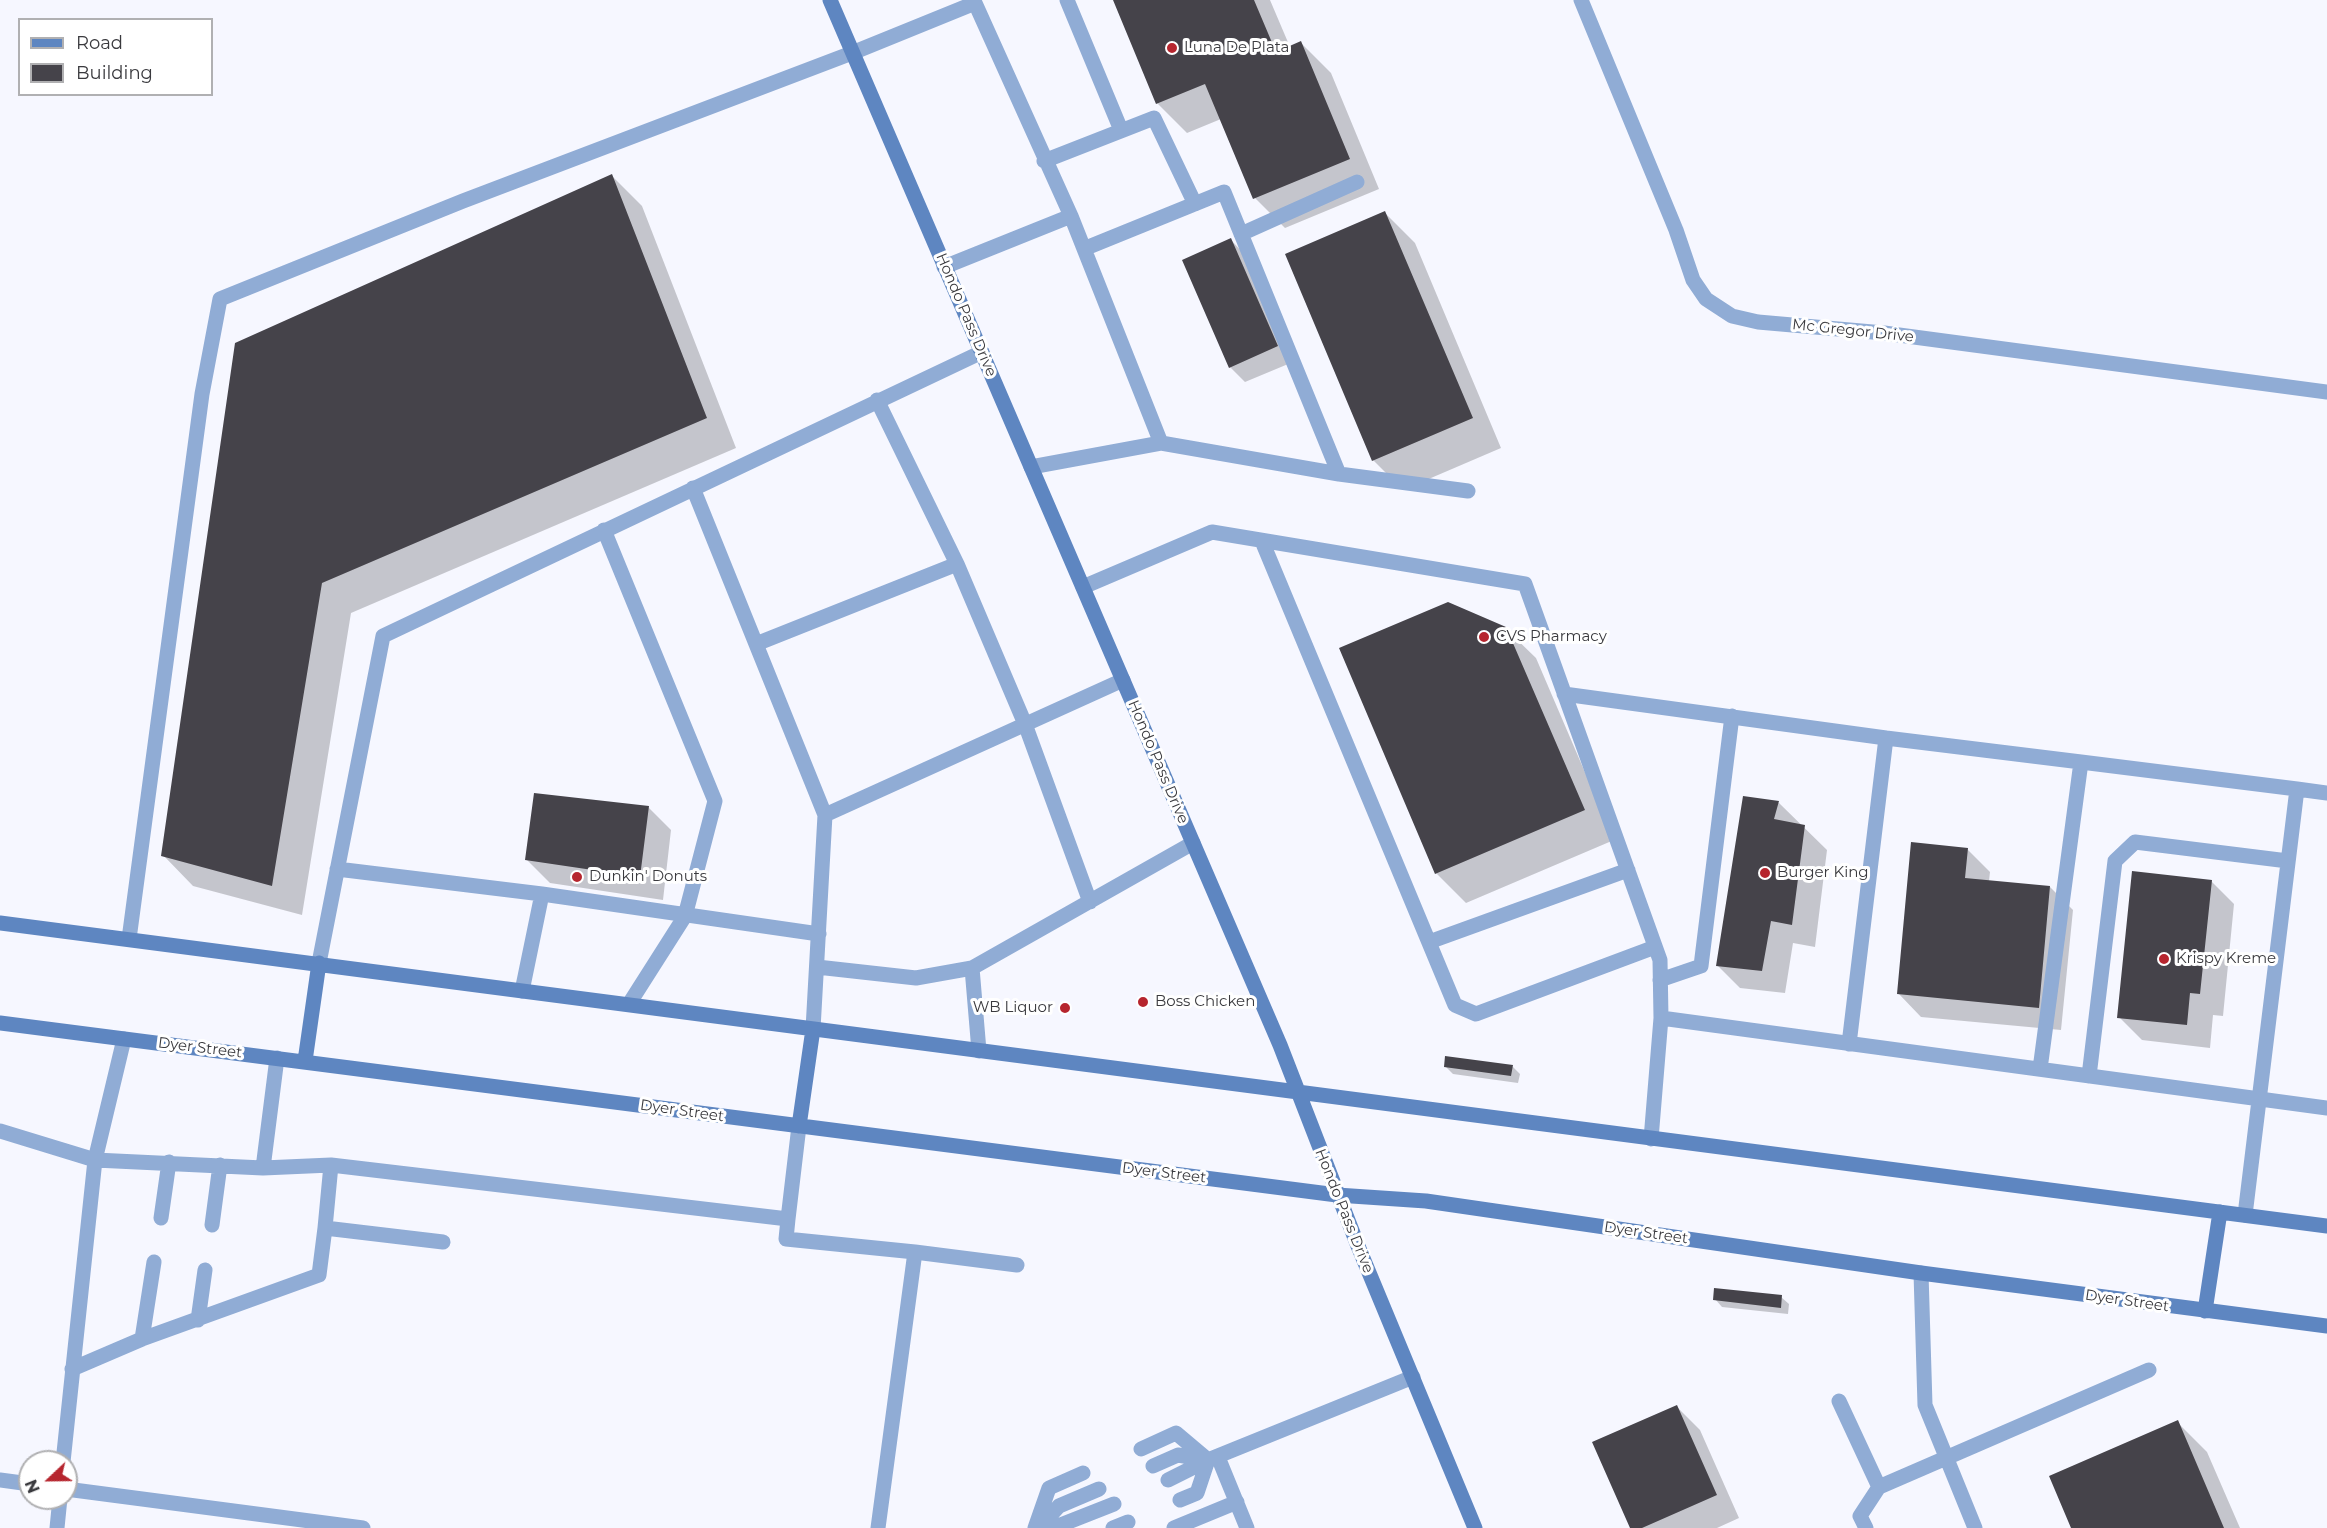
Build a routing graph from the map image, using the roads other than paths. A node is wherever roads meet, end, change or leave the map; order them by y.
1 (830, 0) edge
2 (1067, 0) edge
3 (1581, 0) edge
4 (976, 1) edge
5 (852, 53) junction
6 (1121, 130) junction
7 (1044, 161) junction
8 (1357, 182) dead end
9 (1196, 204) junction
10 (1071, 216) junction
11 (1241, 234) junction
12 (1086, 248) junction
13 (945, 267) junction
14 (981, 352) junction
15 (2327, 392) edge
16 (877, 400) junction
17 (1161, 443) junction
18 (1031, 467) junction
19 (1339, 474) junction
20 (693, 488) junction
21 (1468, 491) dead end
22 (603, 530) junction
23 (1262, 541) junction
24 (957, 564) junction
25 (1083, 587) junction
26 (756, 644) junction
27 (1123, 680) junction
28 (1564, 694) junction
29 (1732, 716) junction
30 (1025, 724) junction
31 (1886, 738) junction
32 (2080, 762) junction
33 (2297, 789) junction
34 (2327, 793) edge
35 (825, 815) junction
36 (1193, 843) junction
37 (2288, 861) junction
38 (336, 869) junction
39 (1628, 870) junction
40 (542, 894) junction
41 (1090, 902) junction
42 (685, 916) junction
43 (0, 923) edge
44 (819, 934) junction
45 (129, 939) junction
46 (1429, 942) junction
47 (1655, 947) junction
48 (319, 963) junction
49 (817, 967) junction
50 (972, 968) junction
51 (1660, 980) junction
52 (522, 991) junction
53 (629, 1004) junction
54 (1661, 1018) junction
55 (0, 1023) edge
56 (813, 1029) junction
57 (124, 1039) junction
58 (1849, 1044) junction
59 (979, 1051) junction
60 (277, 1058) junction
61 (305, 1061) junction
62 (2040, 1069) junction
63 (2089, 1076) junction
64 (1299, 1094) junction
65 (2258, 1099) junction
66 (2327, 1108) edge
67 (799, 1126) junction
68 (0, 1131) edge
69 (1651, 1139) junction
70 (95, 1160) junction
71 (169, 1162) junction
72 (220, 1165) junction
73 (331, 1166) junction
74 (263, 1168) junction
75 (1337, 1195) junction
76 (2220, 1212) junction
77 (2245, 1215) junction
78 (160, 1218) dead end
79 (788, 1219) junction
80 (212, 1225) dead end
81 (2327, 1226) edge
82 (325, 1228) junction
83 (443, 1242) dead end
84 (915, 1252) junction
85 (154, 1262) dead end
86 (1017, 1265) dead end
87 (205, 1270) dead end
88 (1921, 1273) junction
89 (2205, 1311) junction
90 (198, 1320) junction
91 (2327, 1326) edge
92 (142, 1339) junction
93 (72, 1369) junction
94 (2149, 1370) dead end
95 (1413, 1377) junction
96 (1839, 1401) dead end
97 (1141, 1449) dead end
98 (64, 1450) edge
99 (1213, 1458) junction
100 (1946, 1458) junction
101 (1153, 1466) dead end
102 (1083, 1473) dead end
103 (0, 1480) edge
104 (1168, 1480) dead end
105 (18, 1482) edge
106 (1879, 1487) junction
107 (1099, 1489) dead end
108 (78, 1491) edge
109 (1180, 1500) dead end
110 (1237, 1502) junction
111 (1113, 1504) dead end
112 (59, 1510) edge
113 (1128, 1522) dead end
114 (57, 1528) edge
115 (363, 1528) edge
116 (878, 1528) edge
117 (1037, 1528) edge
118 (1053, 1528) edge
119 (1113, 1528) edge
120 (1174, 1528) edge
121 (1247, 1528) edge
122 (1475, 1528) edge
123 (1866, 1528) edge
124 (1975, 1528) edge

1 - 5 main road, Hondo Pass Drive
2 - 6 street
3 - 15 street, Mc Gregor Drive
4 - 5 street
4 - 7 street
5 - 13 main road, Hondo Pass Drive
5 - 45 street
6 - 7 street
6 - 9 street
7 - 10 street
8 - 11 street
9 - 11 street
9 - 12 street
10 - 12 street
10 - 13 street
11 - 19 street
12 - 17 street
13 - 14 main road, Hondo Pass Drive
14 - 16 street
14 - 18 main road, Hondo Pass Drive
16 - 20 street
16 - 24 street
17 - 18 street
17 - 19 street
18 - 25 main road, Hondo Pass Drive
19 - 21 street
20 - 22 street
20 - 26 street
22 - 38 street
22 - 42 street
23 - 25 street
23 - 28 street
23 - 46 street
24 - 26 street
24 - 30 street
25 - 27 main road, Hondo Pass Drive
26 - 35 street
27 - 30 street
27 - 36 main road, Hondo Pass Drive
28 - 29 street
28 - 39 street
29 - 31 street
29 - 51 street
30 - 35 street
30 - 41 street
31 - 32 street
31 - 58 street
32 - 33 street
32 - 62 street
33 - 34 street
33 - 37 street
35 - 44 street
36 - 41 street
36 - 64 main road, Hondo Pass Drive
37 - 63 street
37 - 65 street
38 - 40 street
38 - 48 street
39 - 46 street
39 - 47 street
40 - 42 street
40 - 52 street
41 - 50 street
42 - 44 street
42 - 53 street
43 - 45 main road
44 - 49 street
45 - 48 main road
46 - 47 street
47 - 51 street
48 - 52 main road
48 - 61 main road
49 - 50 street
49 - 56 street
50 - 59 street
51 - 54 street
52 - 53 main road
53 - 56 main road
54 - 58 street
54 - 69 street
55 - 57 main road, Dyer Street
56 - 59 main road
56 - 67 main road
57 - 60 main road, Dyer Street
57 - 70 street
58 - 62 street
59 - 64 main road
60 - 61 main road, Dyer Street
60 - 74 street
61 - 67 main road, Dyer Street
62 - 63 street
63 - 65 street
64 - 69 main road
64 - 75 main road, Hondo Pass Drive
65 - 66 street
65 - 77 street
67 - 75 main road, Dyer Street
67 - 79 street
68 - 70 street
69 - 76 main road
70 - 71 street
70 - 93 street
71 - 72 street
71 - 78 street
72 - 74 street
72 - 80 street
73 - 74 street
73 - 79 street
73 - 82 street
75 - 88 main road, Dyer Street
75 - 95 main road, Hondo Pass Drive
76 - 77 main road
76 - 89 main road
77 - 81 main road
79 - 84 street
82 - 83 street
82 - 90 street
84 - 86 street
84 - 116 street
85 - 92 street
87 - 90 street
88 - 89 main road, Dyer Street
88 - 100 street
89 - 91 main road, Dyer Street
90 - 92 street
92 - 93 street
93 - 98 street
94 - 100 street
95 - 99 street
95 - 122 main road, Hondo Pass Drive
96 - 106 street
97 - 99 street
99 - 101 street
99 - 104 street
99 - 109 street
99 - 110 street
100 - 106 street
100 - 124 street
102 - 117 street
103 - 105 street
106 - 123 street
107 - 117 street
108 - 115 street
110 - 120 street
110 - 121 street
111 - 118 street
112 - 114 street
113 - 119 street

